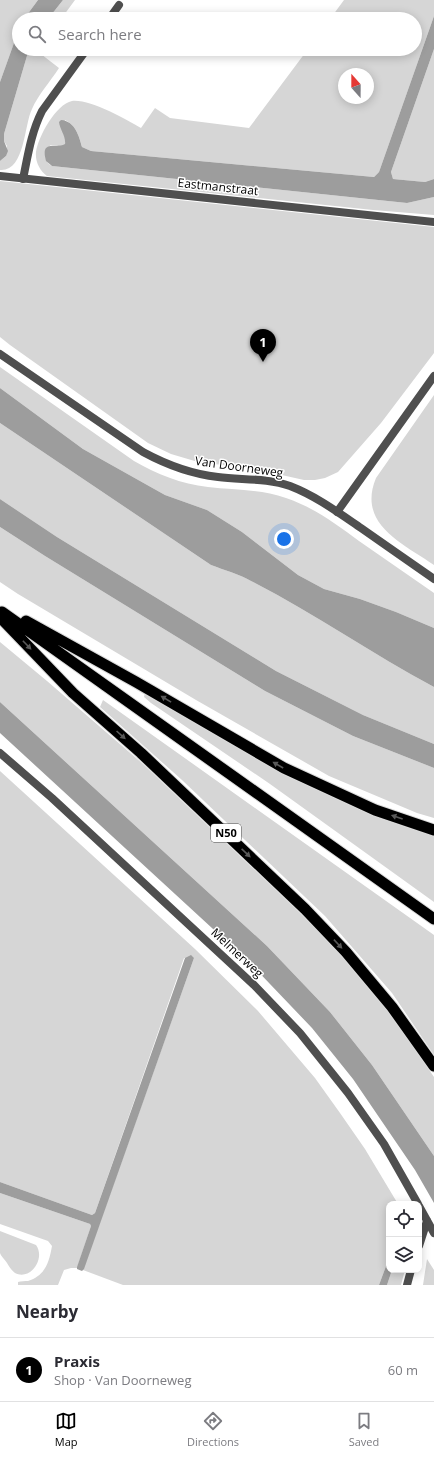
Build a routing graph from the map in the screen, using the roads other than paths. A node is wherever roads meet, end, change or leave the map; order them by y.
1 (120, 5) dead end
2 (114, 12) edge
3 (83, 56) edge
4 (0, 176) edge
5 (23, 179) junction
6 (434, 222) edge
7 (0, 354) edge
8 (434, 376) edge
9 (337, 512) junction
10 (434, 579) edge
11 (0, 607) edge
12 (0, 611) edge
13 (0, 617) edge
14 (0, 753) edge
15 (434, 830) edge
16 (434, 919) edge
17 (434, 1066) edge
18 (416, 1201) edge
19 (422, 1212) edge
20 (427, 1221) junction
21 (434, 1234) edge
22 (422, 1237) edge
23 (410, 1273) edge
24 (407, 1285) edge

1 - 2 street
3 - 5 street
4 - 5 street, Eastmanstraat
5 - 6 street, Eastmanstraat
7 - 9 street, Van Doorneweg
8 - 9 street
9 - 10 street, Van Doorneweg
15 -> 11 highway
12 - 16 highway
13 -> 17 highway, N50
14 - 18 street, Melmerweg
19 - 20 street, Melmerweg
20 - 21 street, Melmerweg
20 - 22 street
23 - 24 street

